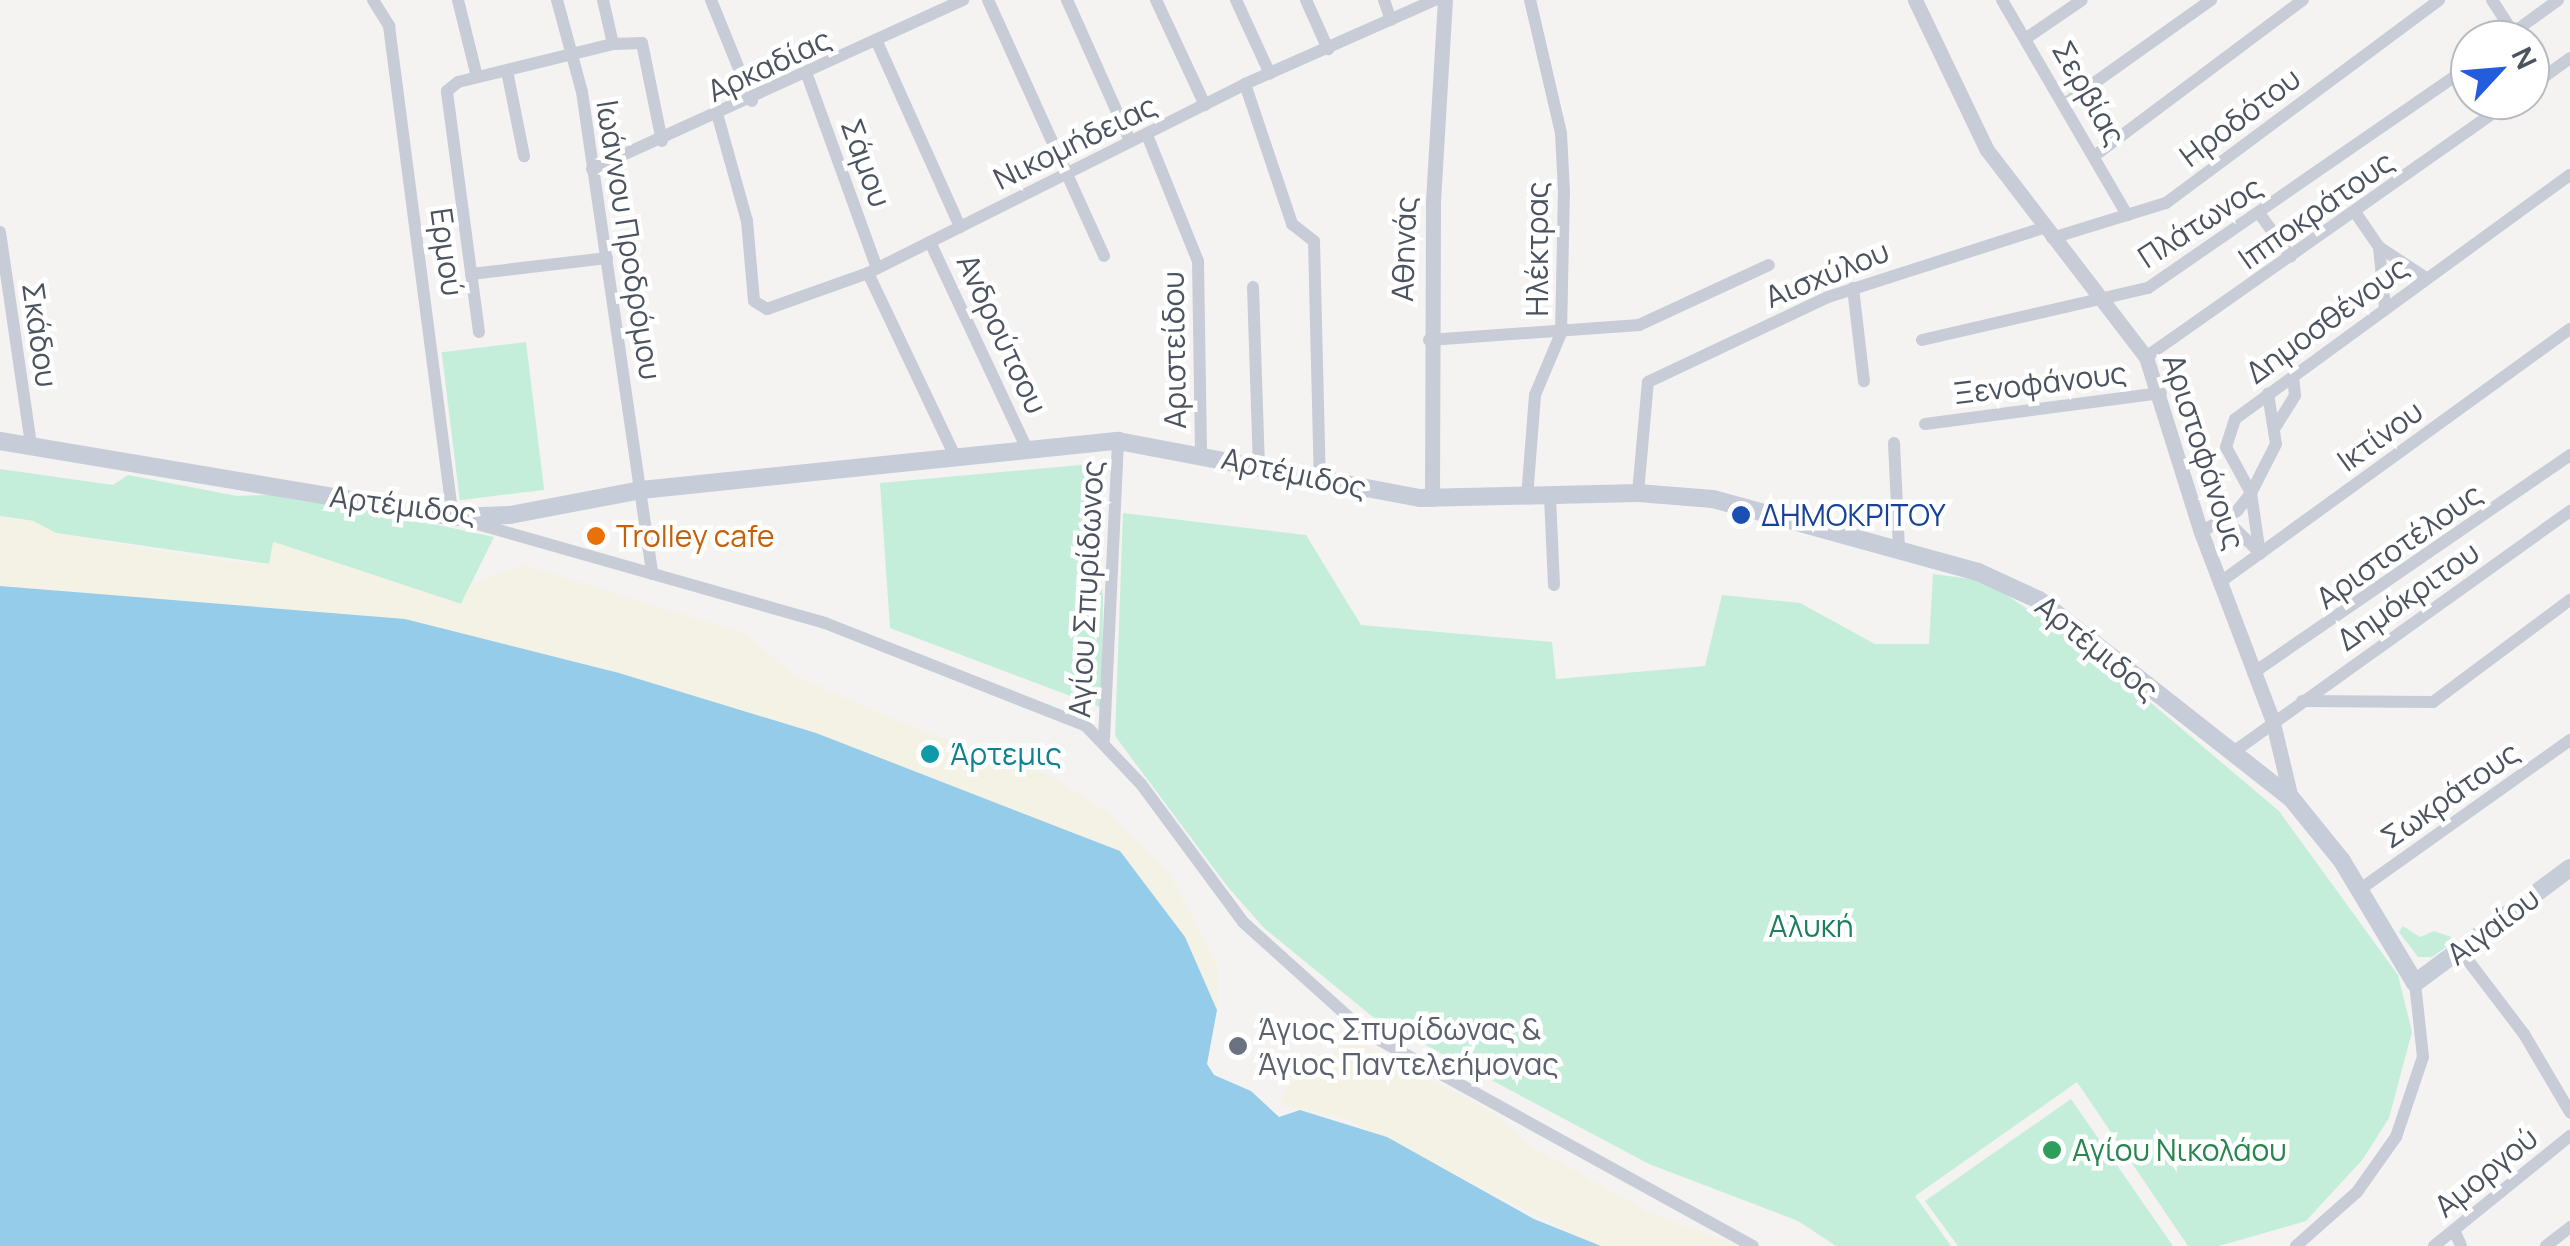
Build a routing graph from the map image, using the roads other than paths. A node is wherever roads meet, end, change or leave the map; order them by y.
1 (372, 0) edge
2 (458, 0) edge
3 (558, 0) edge
4 (603, 0) edge
5 (710, 0) edge
6 (963, 0) edge
7 (988, 0) edge
8 (1067, 0) edge
9 (1156, 0) edge
10 (1236, 0) edge
11 (1306, 0) edge
12 (1384, 0) edge
13 (1435, 0) edge
14 (1445, 0) edge
15 (1530, 0) edge
16 (1915, 0) edge
17 (2002, 0) edge
18 (2082, 0) edge
19 (2210, 0) edge
20 (2303, 0) edge
21 (2439, 0) edge
22 (2558, 0) edge
23 (1391, 20) junction
24 (2533, 20) edge
25 (2028, 38) junction
26 (877, 42) junction
27 (613, 44) junction
28 (1328, 49) junction
29 (570, 56) junction
30 (2570, 58) edge
31 (507, 71) junction
32 (2550, 73) edge
33 (1270, 74) junction
34 (807, 75) junction
35 (477, 77) junction
36 (2450, 80) edge
37 (1245, 84) junction
38 (752, 101) junction
39 (2066, 103) junction
40 (1205, 106) junction
41 (718, 116) junction
42 (2484, 120) edge
43 (1147, 135) junction
44 (662, 141) junction
45 (1130, 141) junction
46 (2097, 154) junction
47 (524, 156) dead end
48 (592, 170) junction
49 (1067, 174) junction
50 (2570, 175) edge
51 (2355, 212) junction
52 (2259, 213) junction
53 (2127, 216) junction
54 (960, 226) junction
55 (0, 232) edge
56 (2048, 233) junction
57 (930, 242) junction
58 (2379, 248) junction
59 (1104, 256) dead end
60 (2291, 257) junction
61 (606, 258) junction
62 (1769, 265) dead end
63 (873, 270) junction
64 (471, 274) junction
65 (2426, 278) junction
66 (1253, 287) dead end
67 (1853, 288) junction
68 (2104, 300) junction
69 (2385, 308) junction
70 (2570, 329) edge
71 (479, 332) dead end
72 (1561, 333) junction
73 (1429, 340) junction
74 (1922, 340) dead end
75 (2146, 357) junction
76 (2293, 376) junction
77 (1864, 380) dead end
78 (2161, 393) junction
79 (2268, 394) junction
80 (1925, 424) dead end
81 (2276, 426) junction
82 (0, 440) edge
83 (1118, 441) junction
84 (1894, 443) dead end
85 (32, 445) junction
86 (1027, 448) junction
87 (1201, 454) junction
88 (2570, 454) edge
89 (956, 456) junction
90 (1259, 465) junction
91 (1320, 479) junction
92 (641, 490) junction
93 (2252, 493) junction
94 (1638, 494) junction
95 (1527, 497) junction
96 (1550, 497) junction
97 (1432, 499) junction
98 (2570, 511) edge
99 (453, 517) junction
100 (2225, 519) junction
101 (2201, 532) junction
102 (1899, 551) junction
103 (2260, 554) junction
104 (652, 574) junction
105 (2219, 583) junction
106 (1554, 585) dead end
107 (2570, 600) edge
108 (2253, 673) junction
109 (2302, 701) junction
110 (2272, 719) junction
111 (1104, 739) junction
112 (2570, 740) edge
113 (2232, 753) junction
114 (2292, 798) junction
115 (2570, 868) edge
116 (2359, 890) junction
117 (2460, 950) junction
118 (2415, 983) junction
119 (2570, 1112) edge
120 (2570, 1136) edge
121 (2570, 1229) edge
122 (2454, 1230) junction
123 (1753, 1246) edge
124 (2296, 1246) edge
125 (2434, 1246) edge
126 (2461, 1246) edge
127 (2548, 1246) edge

1 - 99 street, Ερμού
2 - 35 street
3 - 29 street, Ιωάννου Προδρόμου
4 - 27 street
5 - 38 street
6 - 26 street, Αρκαδίας
7 - 49 street
8 - 45 street
9 - 40 street
10 - 33 street
11 - 28 street
12 - 23 street
13 - 23 street, Νικομήδειας
14 - 73 street, Αθηνάς
15 - 72 street, Ηλέκτρας
16 - 56 street, Αριστοφάνους
17 - 25 street, Σερβίας
18 - 25 street
19 - 39 street
20 - 46 street
21 - 53 street, Ηροδότου
22 - 24 street
23 - 28 street, Νικομήδειας
25 - 39 street, Σερβίας
26 - 34 street, Αρκαδίας
26 - 54 street
27 - 29 street
27 - 44 street
28 - 33 street, Νικομήδειας
29 - 31 street
29 - 48 street, Ιωάννου Προδρόμου
30 - 32 street
31 - 35 street
31 - 47 street
33 - 37 street, Νικομήδειας
34 - 38 street, Αρκαδίας
34 - 63 street, Σάμου
35 - 64 street
36 - 52 street, Πλάτωνος
37 - 40 street, Νικομήδειας
37 - 91 street
38 - 41 street, Αρκαδίας
39 - 46 street, Σερβίας
40 - 43 street, Νικομήδειας
41 - 44 street, Αρκαδίας
41 - 63 street, Νικομήδειας
42 - 51 street, Ιπποκράτους
43 - 45 street, Νικομήδειας
43 - 87 street, Αριστείδου
44 - 48 street, Αρκαδίας
45 - 49 street, Νικομήδειας
46 - 53 street, Σερβίας
48 - 61 street, Ιωάννου Προδρόμου
49 - 54 street, Νικομήδειας
49 - 59 street
50 - 65 street, Δημοσθένους
51 - 58 street
51 - 60 street, Ιπποκράτους
52 - 60 street
52 - 68 street, Πλάτωνος
53 - 56 street, Ηροδότου
54 - 57 street, Νικομήδειας
55 - 85 street, Σκάδου
56 - 67 street, Αισχύλου
56 - 68 street, Αριστοφάνους
57 - 63 street, Νικομήδειας
57 - 86 street, Ανδρούτσου
58 - 65 street
58 - 69 street
60 - 75 street, Ιπποκράτους
61 - 64 street
61 - 92 street, Ιωάννου Προδρόμου
62 - 72 street
63 - 89 street, Σάμου
64 - 71 street
65 - 69 street, Δημοσθένους
66 - 90 street
67 - 77 street
67 - 94 street, Αισχύλου
68 - 74 street, Πλάτωνος
68 - 75 street, Αριστοφάνους
69 - 76 street, Δημοσθένους
70 - 103 street, Ικτίνου
72 - 73 street
72 - 95 street, Ηλέκτρας
73 - 97 street, Αθηνάς
75 - 78 street, Αριστοφάνους
76 - 79 street, Δημοσθένους
76 - 81 street
78 - 80 street, Ξενοφάνους
78 - 101 street, Αριστοφάνους
79 - 81 street
79 - 93 street, Δημοσθένους
81 - 93 street
82 - 85 main road, Αρτέμιδος
83 - 86 main road, Αρτέμιδος
83 - 87 main road, Αρτέμιδος
83 - 111 street, Αγίου Σπυρίδωνος
84 - 102 street
85 - 99 main road, Αρτέμιδος
86 - 89 main road, Αρτέμιδος
87 - 90 main road, Αρτέμιδος
88 - 108 street, Αριστοτέλους
89 - 92 main road, Αρτέμιδος
90 - 91 main road, Αρτέμιδος
91 - 97 main road, Αρτέμιδος
92 - 99 main road, Αρτέμιδος
92 - 104 street, Ιωάννου Προδρόμου
93 - 100 street
93 - 103 street, Δημοσθένους
94 - 96 main road, Αρτέμιδος
94 - 102 main road, Αρτέμιδος
95 - 96 main road, Αρτέμιδος
95 - 97 main road, Αρτέμιδος
96 - 106 street
98 - 109 street, Δημόκριτου
99 - 104 street
100 - 101 street
100 - 103 street
101 - 105 street, Αριστοφάνους
102 - 113 main road, Αρτέμιδος
103 - 105 street, Ικτίνου
104 - 111 street
105 - 108 street, Αριστοφάνους
107 - 109 street
108 - 110 street, Αριστοφάνους
109 - 110 street, Δημόκριτου
110 - 113 street, Δημόκριτου
110 - 114 street, Αριστοφάνους
111 - 123 street
112 - 116 street, Σωκράτους
113 - 114 main road, Αρτέμιδος
114 - 116 main road, Αρτέμιδος
115 - 117 main road, Αιγαίου
116 - 118 main road, Αρτέμιδος
117 - 118 main road, Αιγαίου
117 - 119 street
118 - 124 street
120 - 122 street, Αμοργού
121 - 127 street
122 - 125 street, Αμοργού
122 - 126 street

